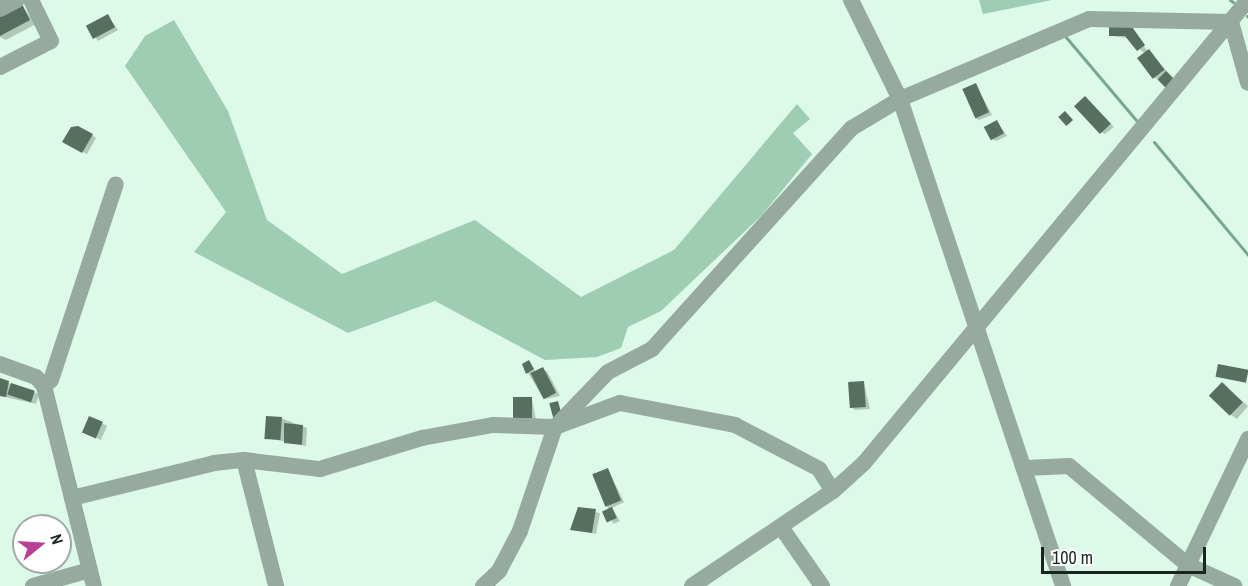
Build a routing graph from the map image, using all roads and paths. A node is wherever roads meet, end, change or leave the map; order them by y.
1 (17, 0) edge
2 (31, 0) edge
3 (851, 0) edge
4 (1248, 0) edge
5 (0, 9) edge
6 (1231, 22) junction
7 (0, 67) edge
8 (1248, 83) edge
9 (900, 99) junction
10 (116, 184) dead end
11 (978, 327) junction
12 (0, 363) edge
13 (44, 386) junction
14 (555, 427) junction
15 (1248, 439) edge
16 (244, 460) junction
17 (1025, 468) junction
18 (833, 491) junction
19 (72, 498) junction
20 (781, 527) junction
21 (1188, 565) junction
22 (92, 578) edge
23 (33, 586) edge
24 (276, 586) edge
25 (483, 586) edge
26 (692, 586) edge
27 (822, 586) edge
28 (1063, 586) edge
29 (1178, 586) edge
30 (1234, 586) edge

1 - 5 street
2 - 7 street
3 - 9 street
4 - 6 street
6 - 8 street
6 - 9 street
6 - 11 street
9 - 11 street
9 - 14 street
10 - 13 street
11 - 17 street
11 - 18 street
12 - 13 street
13 - 19 street
14 - 16 street
14 - 18 street
14 - 25 street
15 - 21 street
16 - 19 street
16 - 24 street
17 - 21 street
17 - 28 street
18 - 20 street
19 - 22 street
20 - 26 street
20 - 27 street
21 - 29 street
21 - 30 street
22 - 23 street

